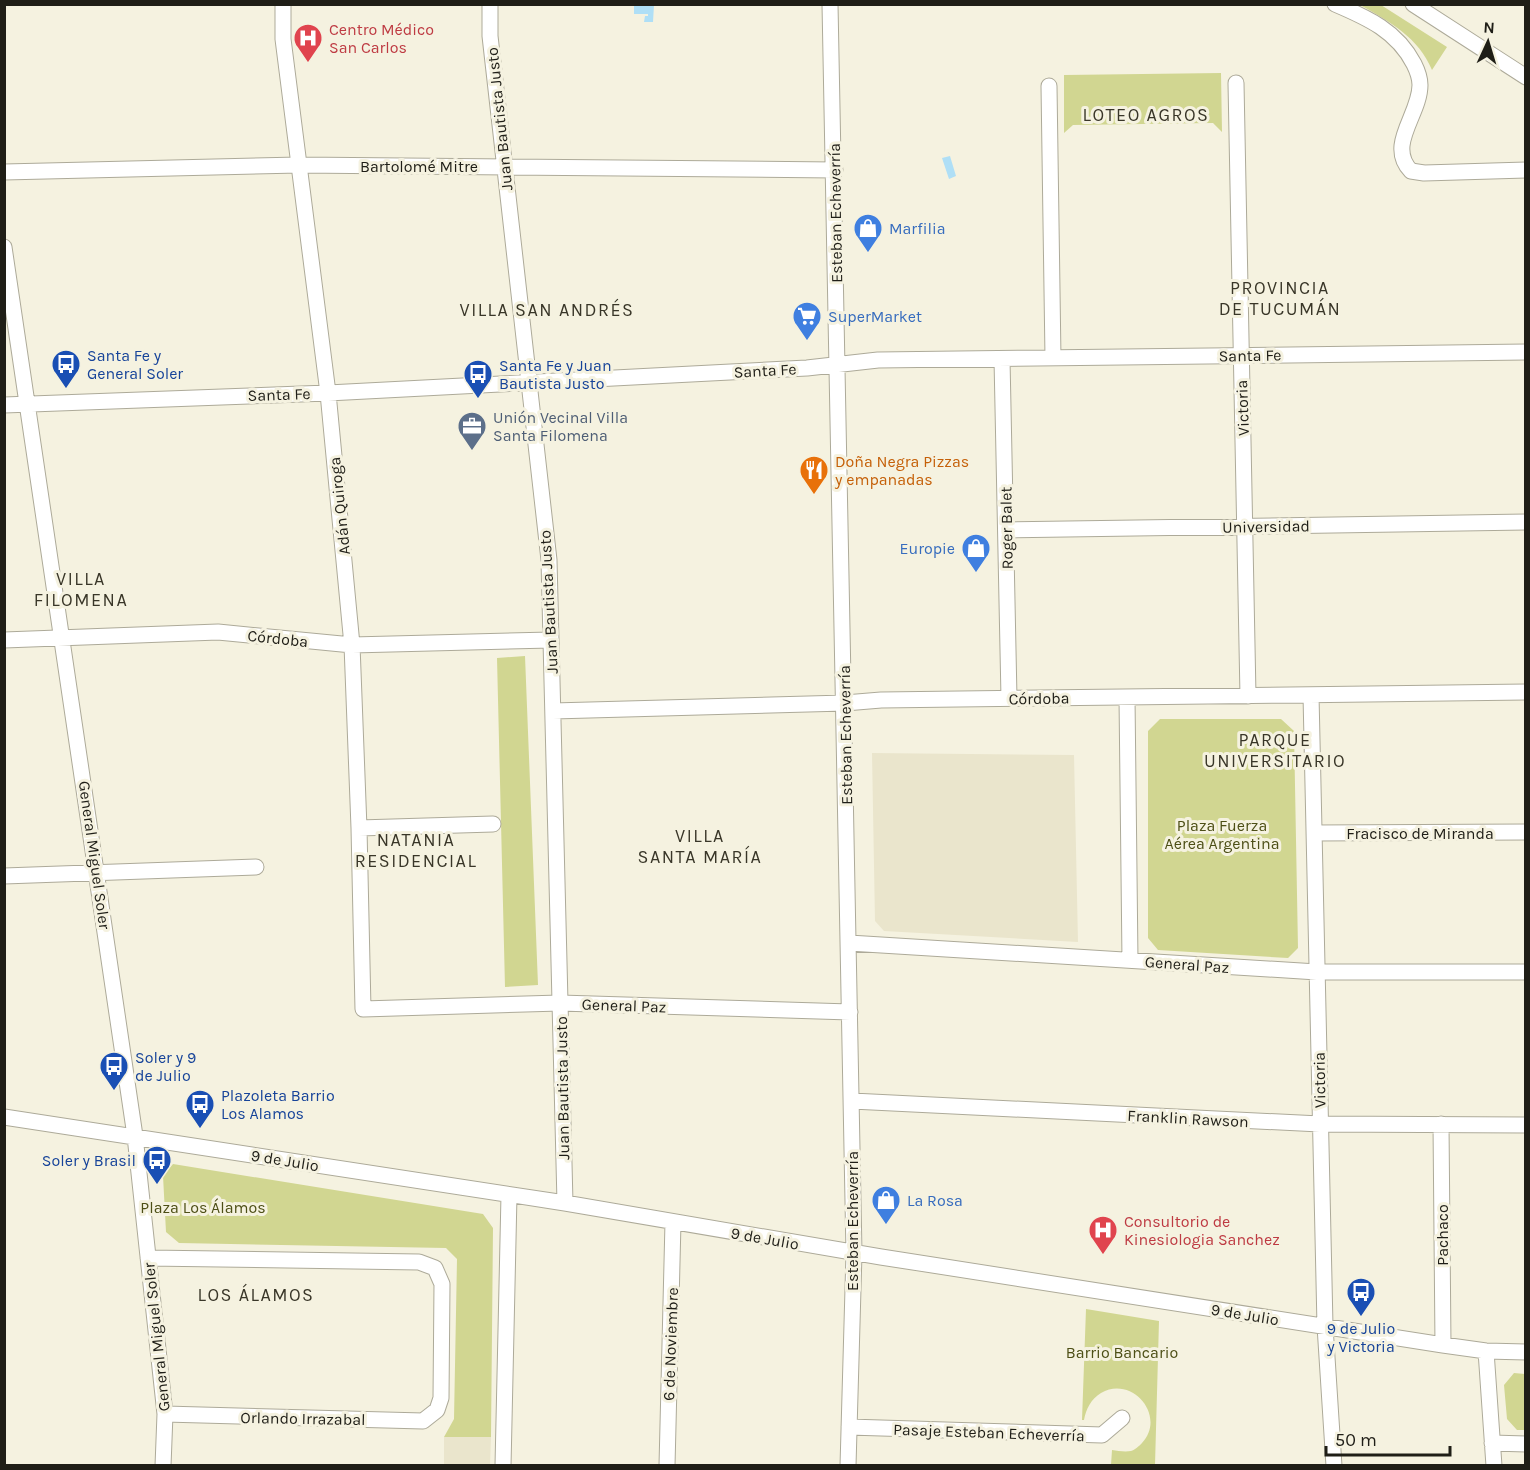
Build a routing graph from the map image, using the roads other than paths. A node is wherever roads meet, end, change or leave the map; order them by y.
1 (282, 4) edge
2 (490, 4) edge
3 (830, 4) edge
4 (1335, 4) edge
5 (1413, 4) edge
6 (1526, 76) edge
7 (1236, 83) dead end
8 (1049, 86) dead end
9 (298, 165) junction
10 (504, 167) junction
11 (835, 170) junction
12 (1526, 170) edge
13 (4, 172) edge
14 (4, 247) edge
15 (1526, 352) edge
16 (1241, 356) junction
17 (1053, 358) junction
18 (1002, 359) junction
19 (838, 364) junction
20 (529, 382) junction
21 (327, 393) junction
22 (27, 404) junction
23 (4, 405) edge
24 (1526, 522) edge
25 (1246, 526) junction
26 (1006, 530) junction
27 (62, 638) junction
28 (4, 640) edge
29 (551, 640) junction
30 (352, 645) junction
31 (1526, 692) edge
32 (1311, 695) junction
33 (1248, 696) junction
34 (1127, 697) junction
35 (1009, 698) junction
36 (845, 704) junction
37 (553, 711) junction
38 (493, 824) dead end
39 (359, 828) junction
40 (1526, 832) edge
41 (1314, 833) junction
42 (256, 867) dead end
43 (98, 873) junction
44 (4, 876) edge
45 (849, 943) junction
46 (1130, 960) junction
47 (1317, 972) junction
48 (1526, 972) edge
49 (560, 1003) junction
50 (363, 1009) joint
51 (850, 1012) junction
52 (852, 1101) junction
53 (4, 1117) edge
54 (1320, 1124) junction
55 (1441, 1125) junction
56 (1526, 1125) edge
57 (135, 1136) junction
58 (509, 1195) junction
59 (565, 1203) junction
60 (673, 1222) junction
61 (854, 1253) junction
62 (148, 1258) junction
63 (1325, 1326) junction
64 (1443, 1345) junction
65 (1486, 1351) junction
66 (1526, 1352) edge
67 (165, 1414) junction
68 (1122, 1418) dead end
69 (849, 1427) junction
70 (1492, 1443) junction
71 (1526, 1444) edge
72 (163, 1466) edge
73 (503, 1466) edge
74 (667, 1466) edge
75 (848, 1466) edge
76 (1334, 1466) edge
77 (1494, 1466) edge

1 - 9 street, Adán Quiroga
2 - 10 street, Juan Bautista Justo
3 - 11 street, Esteban Echeverría
4 - 12 street
5 - 6 street
7 - 16 street, Victoria
8 - 17 street
9 - 10 street, Bartolomé Mitre
9 - 13 street, Bartolomé Mitre
9 - 21 street, Adán Quiroga
10 - 11 street, Bartolomé Mitre
10 - 20 street, Juan Bautista Justo
11 - 19 street, Esteban Echeverría
14 - 22 street, General Miguel Soler
15 - 16 street, Santa Fe
16 - 17 street, Santa Fe
16 - 25 street, Victoria
17 - 18 street, Santa Fe
18 - 19 street, Santa Fe
18 - 26 street, Roger Balet
19 - 20 street, Santa Fe
19 - 36 street, Esteban Echeverría
20 - 21 street, Santa Fe
20 - 29 street, Juan Bautista Justo
21 - 22 street, Santa Fe
21 - 30 street, Adán Quiroga
22 - 23 street, Santa Fe
22 - 27 street, General Miguel Soler
24 - 25 street, Universidad
25 - 26 street, Universidad
25 - 33 street, Victoria
26 - 35 street, Roger Balet
27 - 28 street, Córdoba
27 - 30 street, Córdoba
27 - 43 street, General Miguel Soler
29 - 30 street, Córdoba
29 - 37 street, Juan Bautista Justo
30 - 39 street, Adán Quiroga
31 - 32 street, Córdoba
32 - 33 street, Córdoba
32 - 41 street, Victoria
33 - 34 street, Córdoba
34 - 35 street, Córdoba
34 - 46 street
35 - 36 street, Córdoba
36 - 37 street, Córdoba
36 - 45 street, Esteban Echeverría
37 - 49 street, Juan Bautista Justo
38 - 39 street
39 - 50 street, Adán Quiroga
40 - 41 street, Fracisco de Miranda
41 - 47 street, Victoria
42 - 43 street
43 - 44 street
43 - 57 street, General Miguel Soler
45 - 46 street, General Paz
45 - 51 street, Esteban Echeverría
46 - 47 street, General Paz
47 - 48 street, General Paz
47 - 54 street, Victoria
49 - 50 street, General Paz
49 - 51 street, General Paz
49 - 59 street, Juan Bautista Justo
51 - 52 street, Esteban Echeverría
52 - 54 street, Franklin Rawson
52 - 61 street, Esteban Echeverría
53 - 57 street, 9 de Julio
54 - 55 street, Franklin Rawson
54 - 63 street, Victoria
55 - 56 street, Franklin Rawson
55 - 64 street, Pachaco
57 - 58 street, 9 de Julio
57 - 62 street, General Miguel Soler
58 - 59 street, 9 de Julio
58 - 73 street
59 - 60 street, 9 de Julio
60 - 61 street, 9 de Julio
60 - 74 street, 6 de Noviembre
61 - 63 street, 9 de Julio
61 - 69 street, Esteban Echeverría
62 - 67 street, General Miguel Soler
62 - 67 street, Orlando Irrazabal
63 - 64 street, 9 de Julio
63 - 76 street, Victoria
64 - 65 street, 9 de Julio
65 - 66 street, 9 de Julio
65 - 70 street
67 - 72 street, General Miguel Soler
68 - 69 street, Pasaje Esteban Echeverría
69 - 75 street, Esteban Echeverría
70 - 71 street
70 - 77 street

